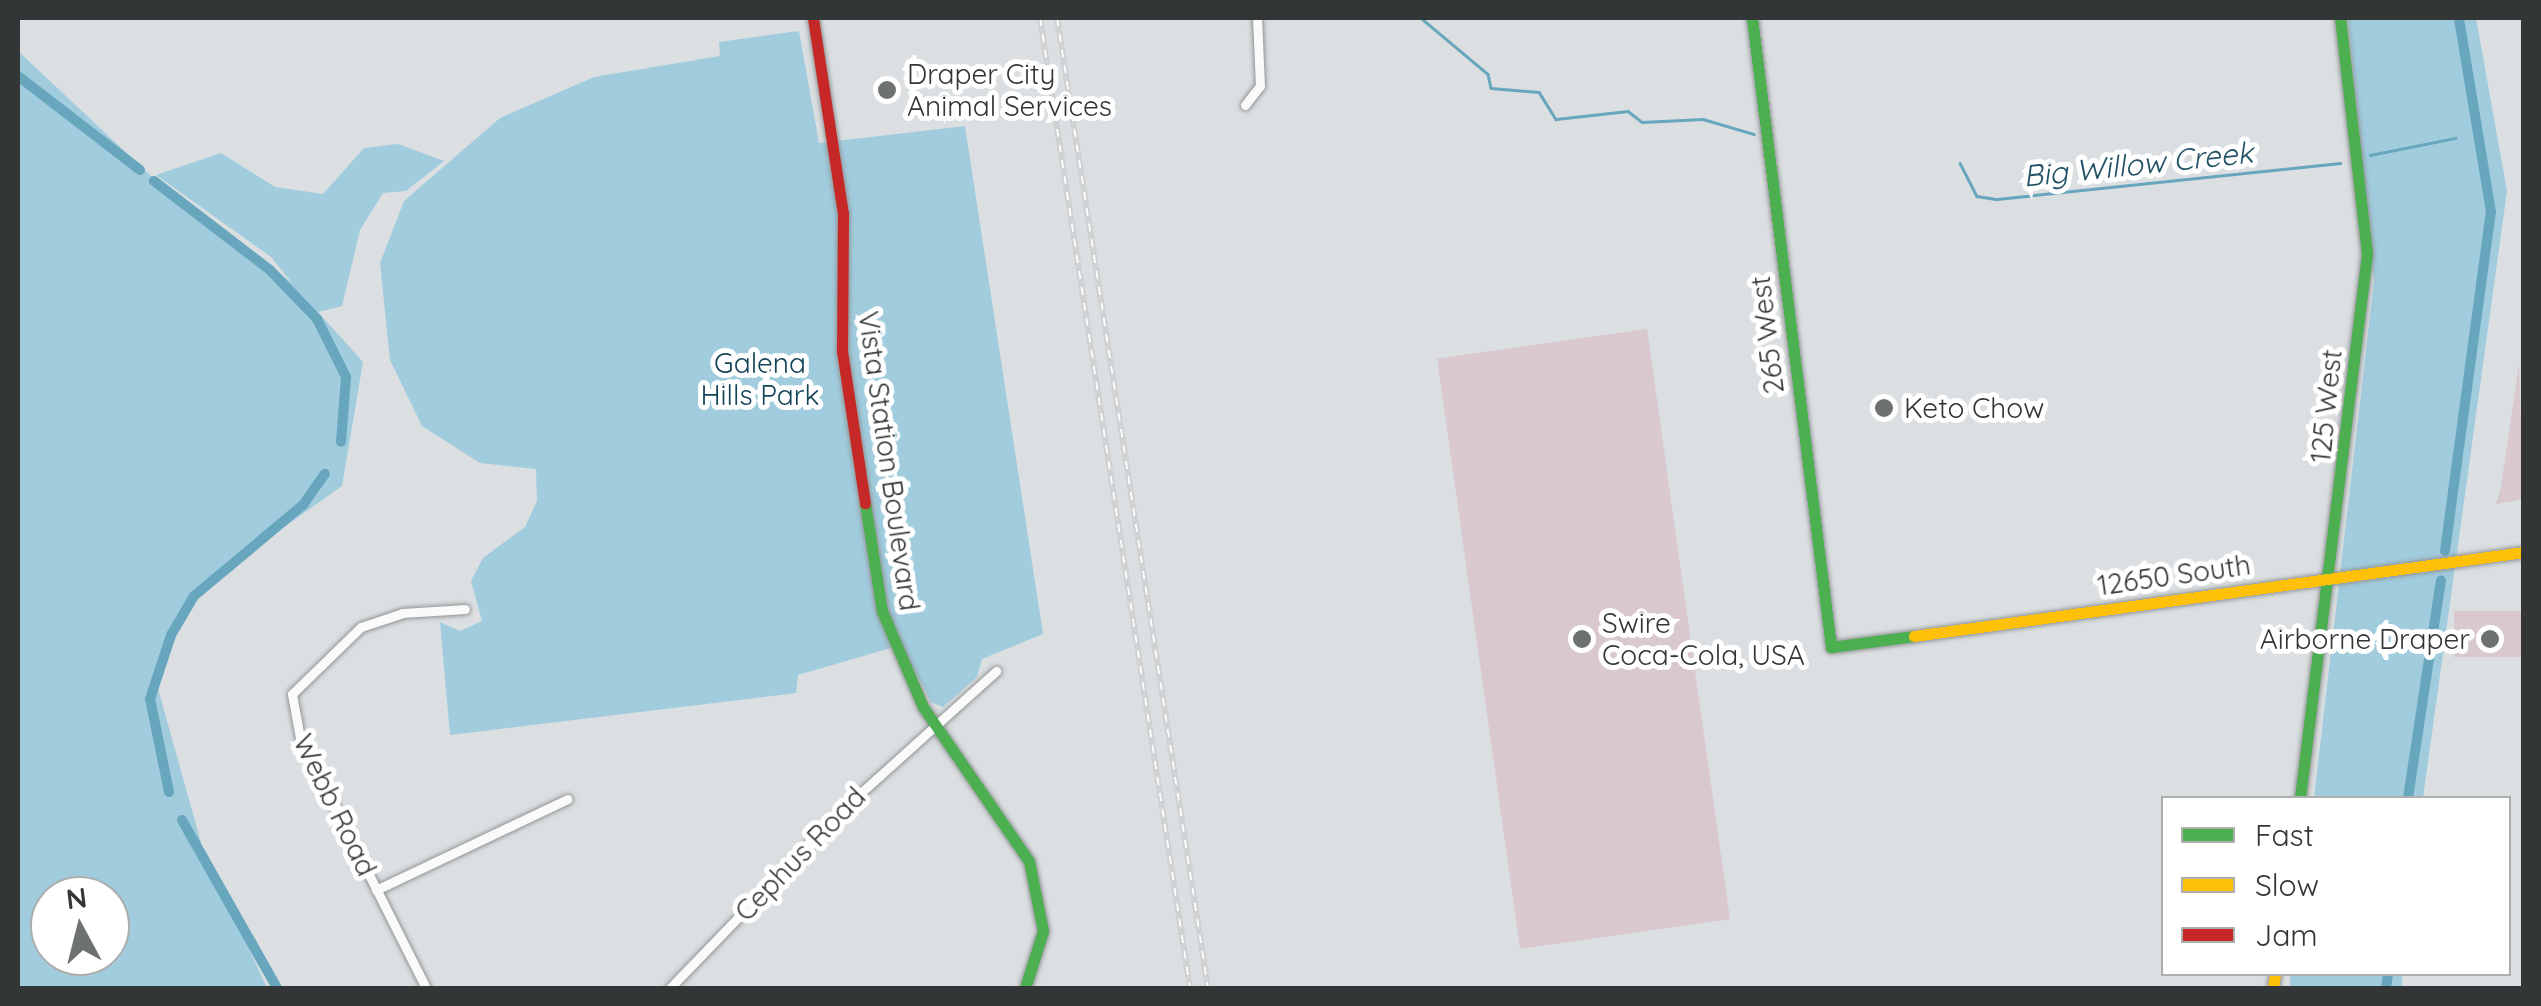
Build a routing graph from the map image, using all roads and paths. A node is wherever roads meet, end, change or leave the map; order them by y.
1 (812, 18) edge
2 (1257, 18) edge
3 (1752, 18) edge
4 (2340, 18) edge
5 (1244, 105) dead end
6 (2524, 552) edge
7 (2332, 578) junction
8 (465, 609) dead end
9 (1831, 646) joint
10 (996, 671) dead end
11 (936, 724) junction
12 (2300, 796) edge
13 (568, 799) dead end
14 (376, 890) junction
15 (426, 988) edge
16 (670, 988) edge
17 (1025, 988) edge

1 - 11 street, Vista Station Boulevard
2 - 5 street
3 - 9 street, 265 West
4 - 7 street, 125 West
6 - 7 street, 12650 South
7 - 9 street, 12650 South
7 - 12 street, 125 West
8 - 14 street, Webb Road
10 - 11 street, Cephus Road
11 - 16 street, Cephus Road
11 - 17 street, Vista Station Boulevard
13 - 14 street
14 - 15 street, Webb Road

